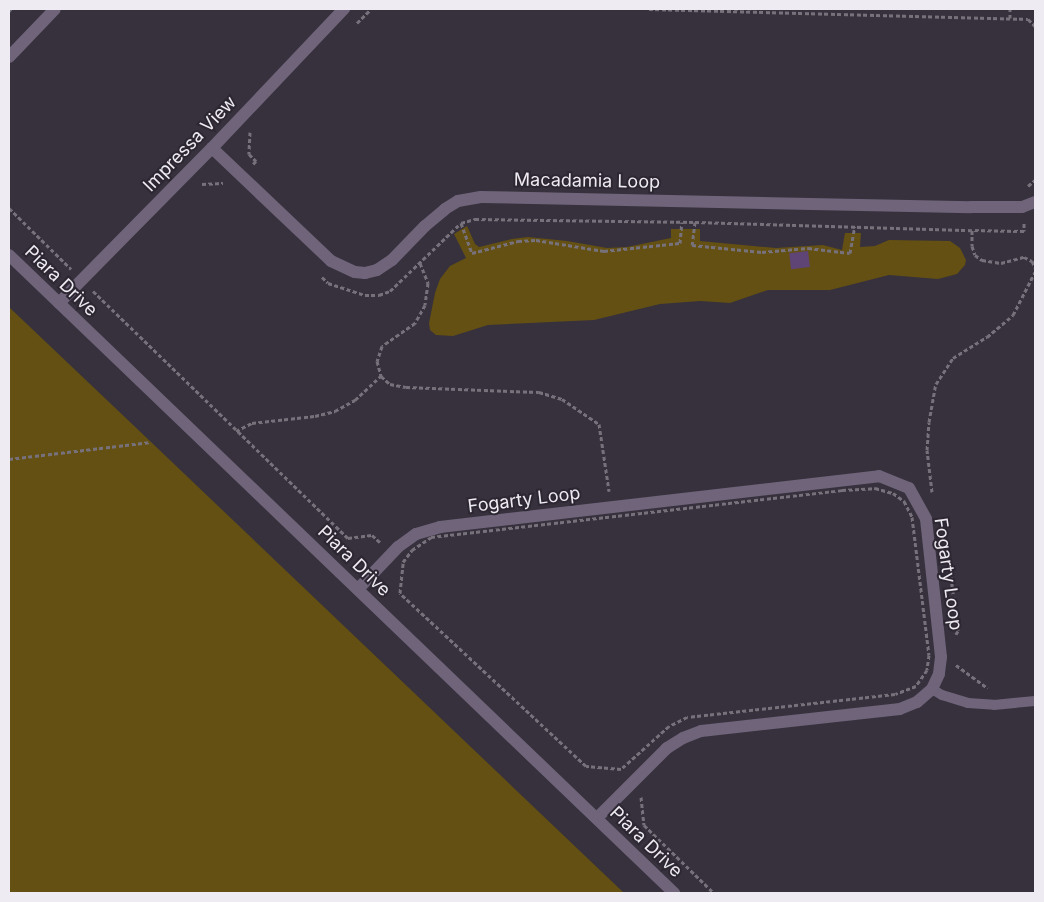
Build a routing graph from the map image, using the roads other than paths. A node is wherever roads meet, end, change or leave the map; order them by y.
1 (55, 9) edge
2 (344, 9) edge
3 (9, 57) edge
4 (212, 148) junction
5 (1035, 202) edge
6 (9, 254) edge
7 (59, 302) junction
8 (358, 589) junction
9 (932, 689) junction
10 (1035, 701) edge
11 (597, 818) junction
12 (674, 893) edge

1 - 3 street
2 - 4 street, Impressa View
4 - 5 street, Macadamia Loop
4 - 7 street, Impressa View
6 - 7 street, Piara Drive
7 - 8 street, Piara Drive
8 - 9 street, Fogarty Loop
8 - 11 street, Piara Drive
9 - 10 lane
9 - 11 street
11 - 12 street, Piara Drive

